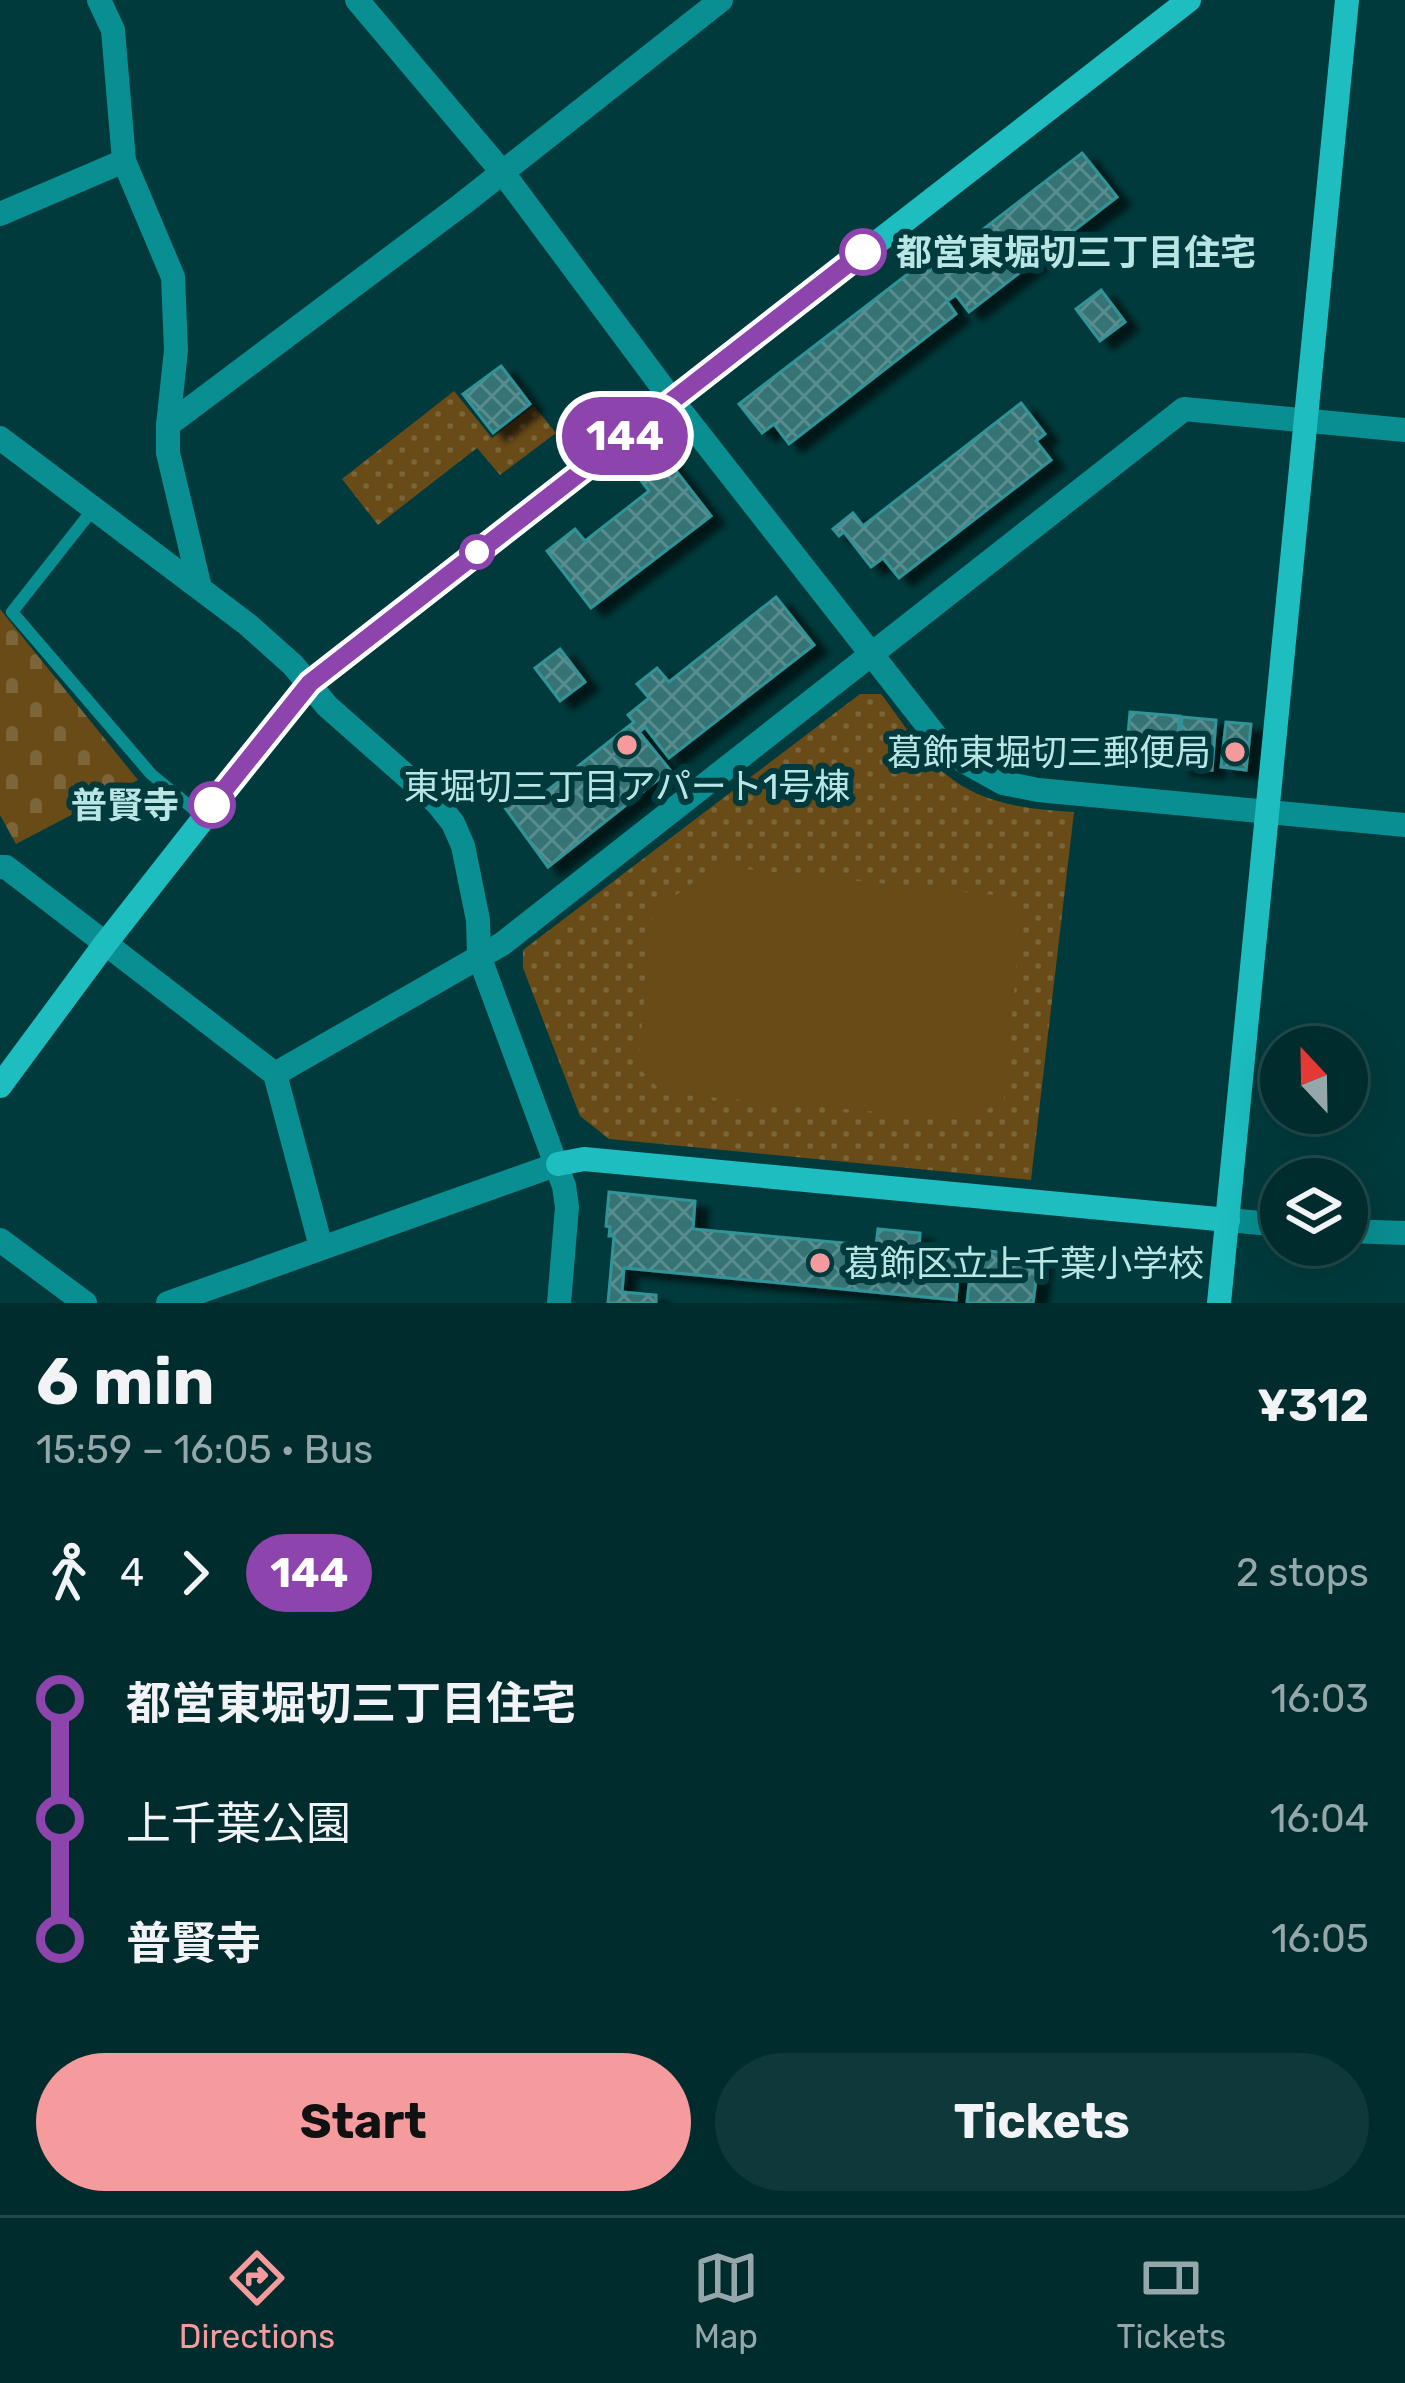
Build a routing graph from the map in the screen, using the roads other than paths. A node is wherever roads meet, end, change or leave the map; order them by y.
1 (99, 0) edge
2 (357, 0) edge
3 (721, 0) edge
4 (1189, 0) edge
5 (1347, 0) edge
6 (124, 161) junction
7 (503, 173) junction
8 (0, 214) edge
9 (672, 400) junction
10 (1306, 419) junction
11 (168, 424) junction
12 (1405, 430) edge
13 (0, 438) edge
14 (94, 507) junction
15 (200, 588) junction
16 (870, 655) junction
17 (310, 683) junction
18 (1267, 812) junction
19 (203, 817) junction
20 (1405, 825) edge
21 (0, 867) edge
22 (105, 944) junction
23 (479, 956) junction
24 (275, 1074) junction
25 (0, 1086) edge
26 (557, 1164) junction
27 (1228, 1220) junction
28 (1260, 1223) edge
29 (1368, 1232) edge
30 (1405, 1233) edge
31 (0, 1240) edge
32 (321, 1247) junction
33 (86, 1303) edge
34 (168, 1303) edge
35 (559, 1303) edge
36 (1219, 1303) edge

1 - 6 street
2 - 7 street
3 - 7 street
4 - 9 street
5 - 10 street
6 - 8 street
6 - 11 street
7 - 9 street
7 - 11 street
9 - 16 street
9 - 17 street
10 - 12 street
10 - 16 street
10 - 18 street
11 - 15 street
13 - 14 street
14 - 15 street
14 - 19 lane
15 - 17 street
16 - 18 street
16 - 23 street
17 - 19 street
17 - 23 street
18 - 20 street
18 - 27 street
19 - 22 street
21 - 22 street
22 - 24 street
22 - 25 street
23 - 24 street
23 - 26 street
24 - 32 street
26 - 27 street
26 - 32 street
26 - 35 street
27 - 28 street
27 - 36 street
29 - 30 street
31 - 33 street
32 - 34 street

